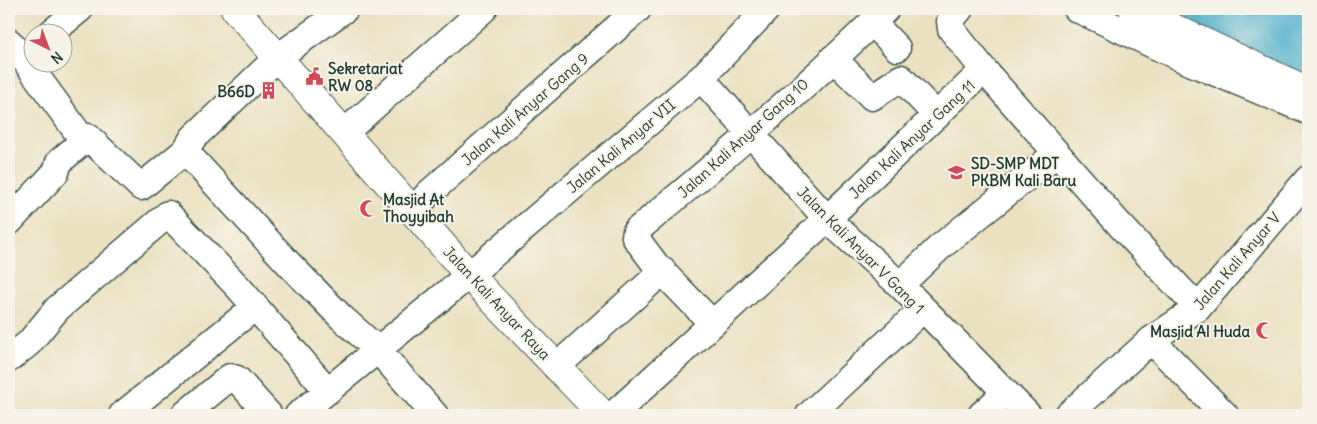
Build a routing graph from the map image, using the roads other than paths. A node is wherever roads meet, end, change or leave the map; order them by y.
1 (80, 9) edge
2 (345, 9) edge
3 (484, 9) edge
4 (638, 9) edge
5 (767, 9) edge
6 (960, 9) edge
7 (1077, 9) edge
8 (1133, 9) edge
9 (245, 12) edge
10 (879, 16) edge
11 (64, 22) edge
12 (897, 48) dead end
13 (19, 57) edge
14 (278, 57) junction
15 (833, 58) junction
16 (984, 70) junction
17 (701, 78) junction
18 (1308, 91) edge
19 (1308, 112) edge
20 (937, 116) junction
21 (344, 133) junction
22 (750, 134) junction
23 (83, 140) junction
24 (185, 151) junction
25 (1057, 153) junction
26 (1307, 182) edge
27 (142, 187) junction
28 (413, 211) junction
29 (168, 214) junction
30 (827, 219) junction
31 (9, 222) edge
32 (663, 271) junction
33 (469, 275) junction
34 (900, 285) junction
35 (255, 307) junction
36 (1198, 308) junction
37 (922, 310) junction
38 (712, 323) junction
39 (1151, 340) junction
40 (378, 350) junction
41 (9, 359) edge
42 (556, 367) junction
43 (328, 391) junction
44 (150, 392) junction
45 (1005, 393) junction
46 (122, 415) edge
47 (174, 415) edge
48 (184, 415) edge
49 (269, 415) edge
50 (298, 415) edge
51 (435, 415) edge
52 (603, 415) edge
53 (613, 415) edge
54 (809, 415) edge
55 (981, 415) edge
56 (1028, 415) edge
57 (1068, 415) edge
58 (1225, 415) edge

1 - 11 street
2 - 14 street
3 - 21 street
4 - 28 street, Jalan Kali Anyar Gang 9
5 - 17 street, Jalan Kali Anyar VII
6 - 16 street, Jalan Kali Anyar Gang 11
7 - 19 street
8 - 18 street
9 - 14 street, Jalan Kali Anyar Raya
10 - 12 street
10 - 15 street, Jalan Kali Anyar Gang 10
13 - 23 street
14 - 21 street, Jalan Kali Anyar Raya
14 - 24 street
15 - 20 street
15 - 22 street, Jalan Kali Anyar Gang 10
16 - 20 street, Jalan Kali Anyar Gang 11
16 - 25 street
17 - 22 street, Jalan Kali Anyar V Gang 1
17 - 33 street, Jalan Kali Anyar VII
20 - 30 street, Jalan Kali Anyar Gang 11
21 - 28 street, Jalan Kali Anyar Raya
22 - 30 street, Jalan Kali Anyar V Gang 1
22 - 32 street, Jalan Kali Anyar Gang 10
23 - 27 street
23 - 31 street
24 - 27 street
24 - 40 street
25 - 34 street
25 - 36 street
26 - 36 street, Jalan Kali Anyar V
27 - 29 street
28 - 33 street, Jalan Kali Anyar Raya
29 - 35 street
29 - 41 street
30 - 34 street, Jalan Kali Anyar V Gang 1
30 - 38 street, Jalan Kali Anyar Gang 11
32 - 38 street, Jalan Kali Anyar Gang 10
32 - 42 street
33 - 40 street, Jalan Kali Anyar VII
33 - 42 street, Jalan Kali Anyar Raya
34 - 37 street, Jalan Kali Anyar V Gang 1
35 - 43 street
35 - 44 street
36 - 39 street, Jalan Kali Anyar V
37 - 45 street, Jalan Kali Anyar V Gang 1
37 - 54 street
38 - 53 street, Jalan Kali Anyar Gang 11
39 - 57 street, Jalan Kali Anyar V
39 - 58 street
40 - 43 street, Jalan Kali Anyar VII
40 - 51 street
42 - 52 street, Jalan Kali Anyar Raya
43 - 50 street, Jalan Kali Anyar VII
44 - 46 street
44 - 47 street
45 - 55 street
45 - 56 street, Jalan Kali Anyar V Gang 1
48 - 49 street

